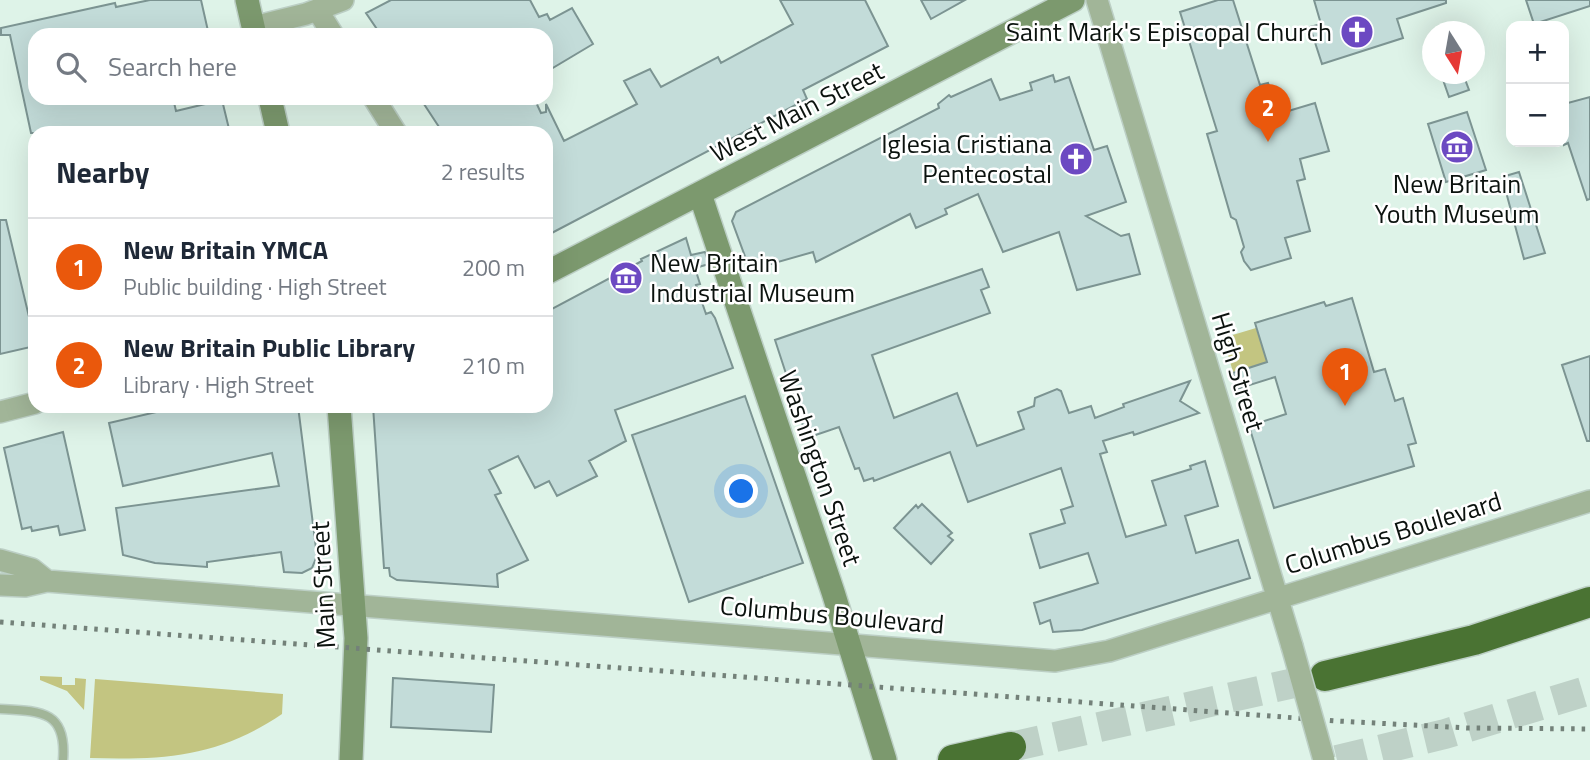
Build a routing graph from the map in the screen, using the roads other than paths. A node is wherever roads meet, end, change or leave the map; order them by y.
1 (247, 0) edge
2 (343, 0) edge
3 (1097, 0) edge
4 (1062, 3) edge
5 (318, 11) junction
6 (253, 28) edge
7 (264, 28) edge
8 (329, 28) edge
9 (272, 105) edge
10 (378, 105) edge
11 (276, 126) edge
12 (392, 126) edge
13 (700, 194) junction
14 (553, 269) edge
15 (28, 405) edge
16 (0, 412) edge
17 (339, 413) edge
18 (1590, 501) edge
19 (0, 560) edge
20 (47, 580) junction
21 (0, 585) edge
22 (1277, 599) junction
23 (1590, 602) edge
24 (354, 605) junction
25 (849, 645) junction
26 (1325, 676) tunnel mouth
27 (0, 709) edge
28 (1011, 747) tunnel mouth
29 (881, 749) edge
30 (63, 760) edge
31 (351, 760) edge
32 (953, 760) edge
33 (1324, 760) edge

1 - 6 main road
2 - 5 street
3 - 22 street, High Street
4 - 13 main road, West Main Street
5 - 7 street
5 - 8 street
9 - 11 main road
10 - 12 street
13 - 14 main road, West Main Street
13 - 25 main road, Washington Street
15 - 16 street
17 - 24 main road, Main Street
18 - 22 street, Columbus Boulevard
19 - 20 street, Columbus Boulevard
20 - 21 street, Columbus Boulevard
20 - 24 street, Columbus Boulevard
22 - 25 street, Columbus Boulevard
22 - 33 street, High Street, bridge
23 - 26 highway
24 - 25 street, Columbus Boulevard
24 - 31 main road, Main Street
25 - 29 main road, Washington Street
27 - 30 lane
28 - 32 highway

